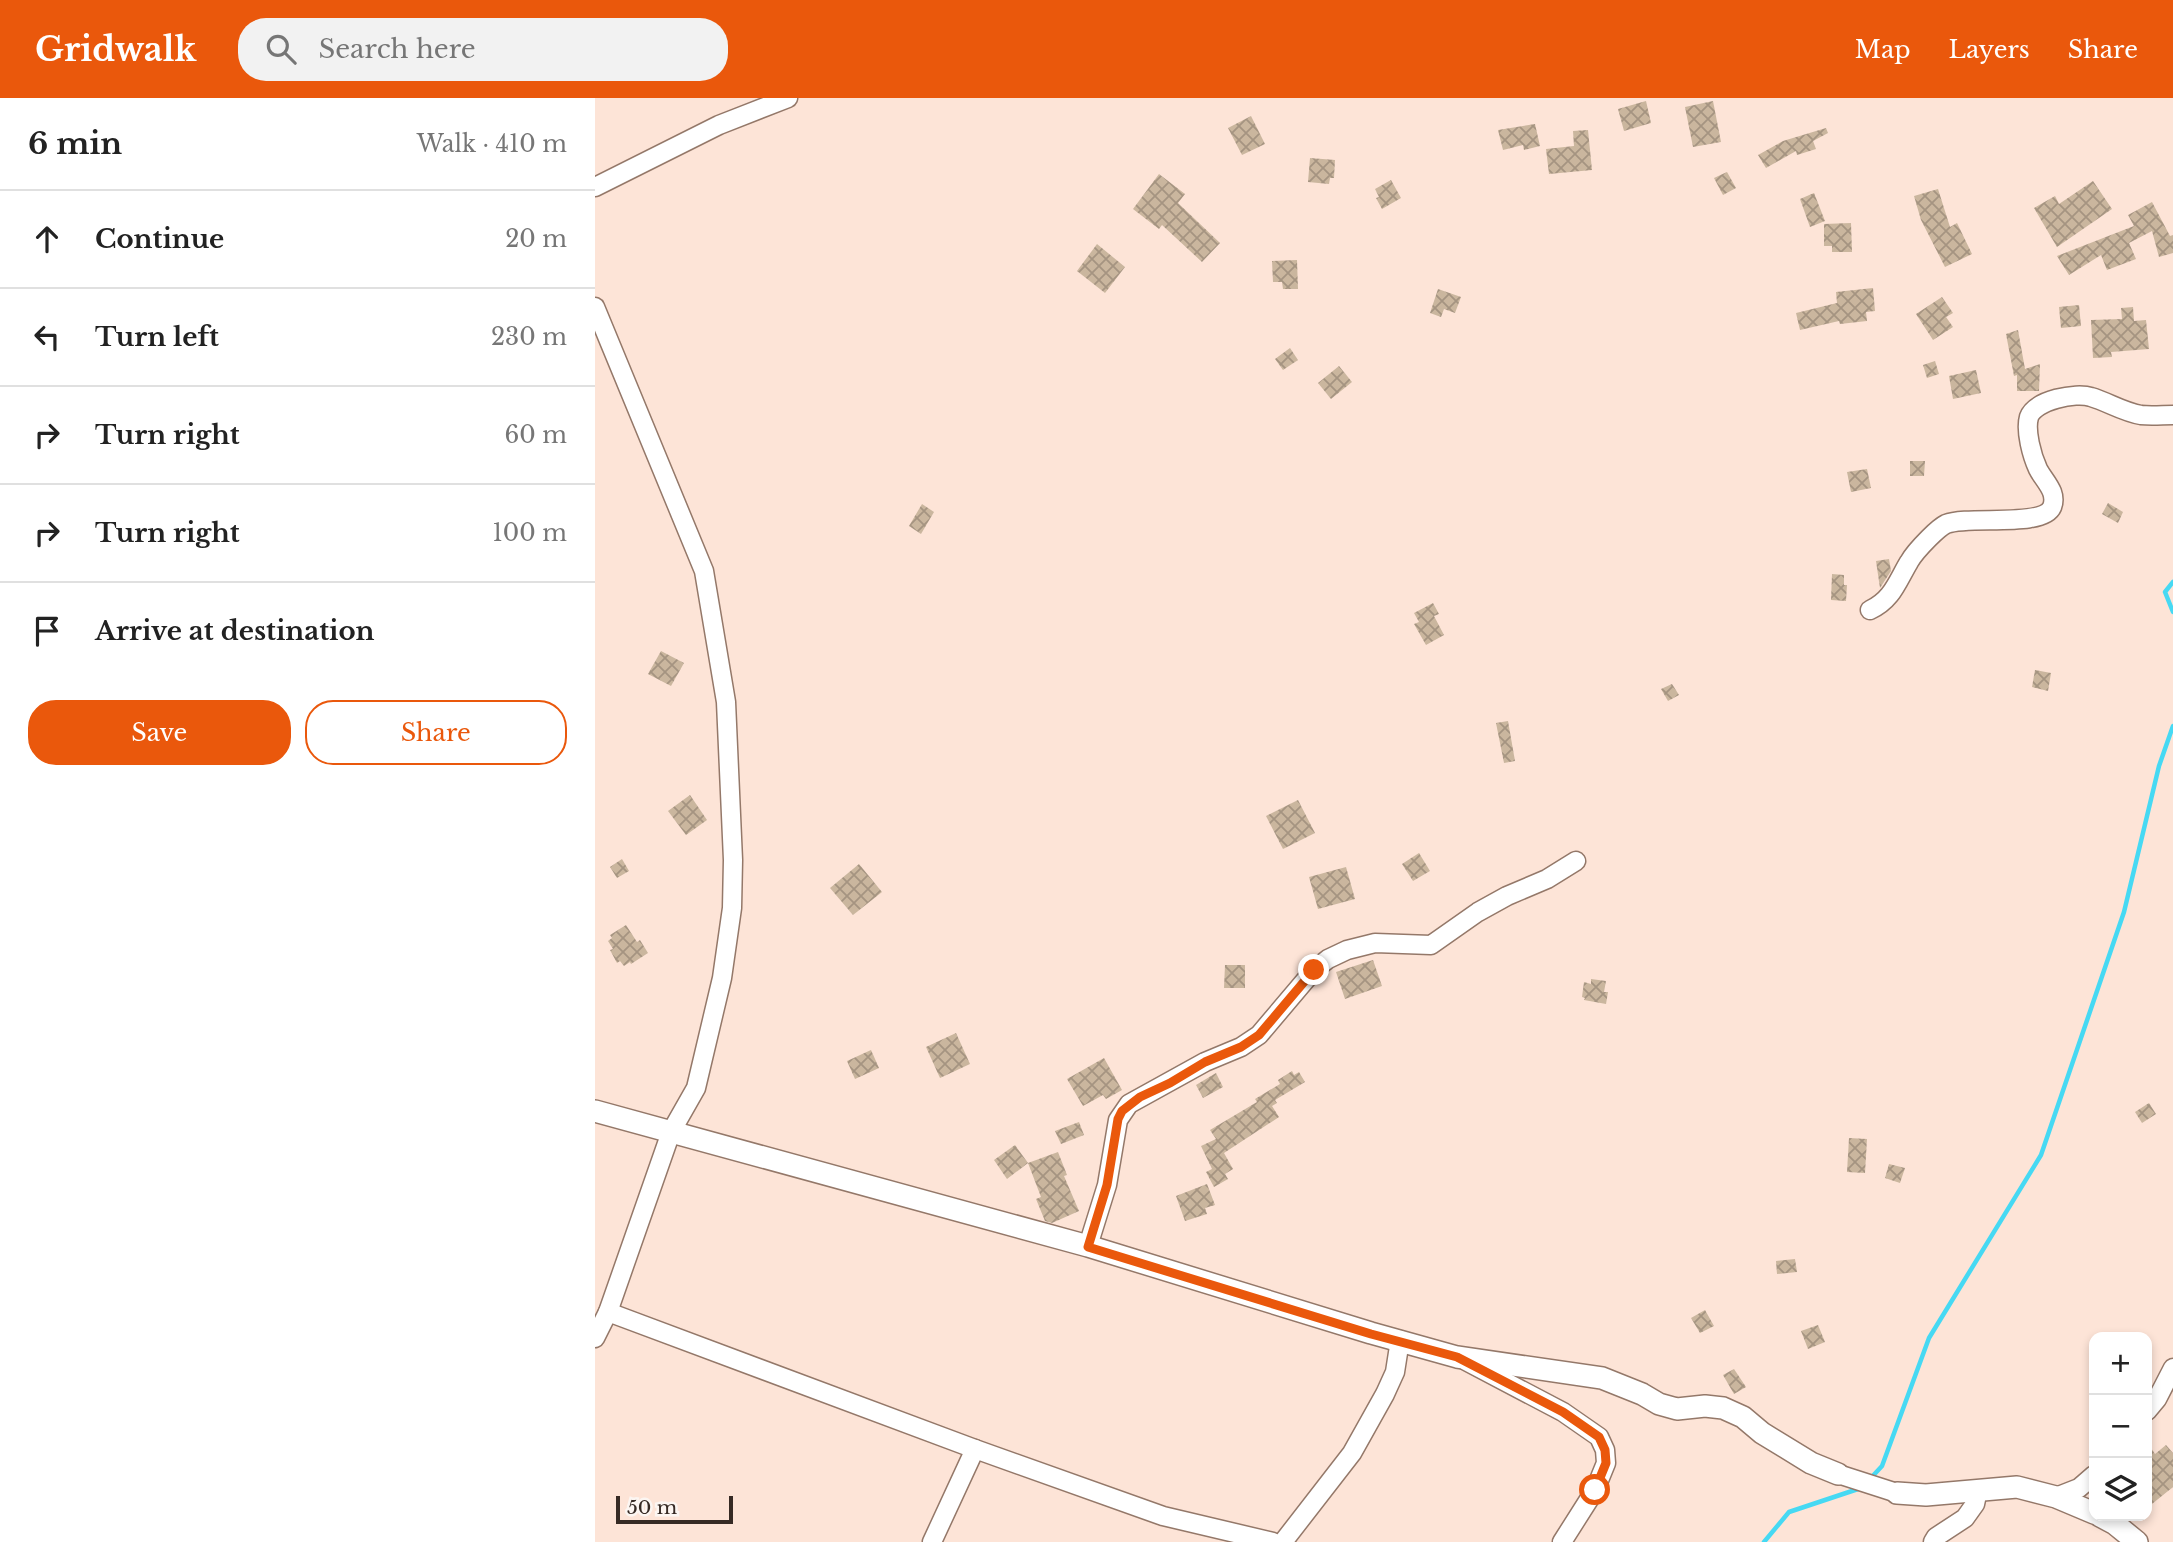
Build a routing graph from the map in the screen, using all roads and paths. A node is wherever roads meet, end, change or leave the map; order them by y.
1 (788, 98) edge
2 (595, 187) edge
3 (595, 307) edge
4 (2173, 415) edge
5 (1870, 610) dead end
6 (1576, 861) dead end
7 (595, 1111) edge
8 (671, 1132) junction
9 (1088, 1247) junction
10 (608, 1312) junction
11 (595, 1338) edge
12 (1400, 1340) junction
13 (1457, 1357) junction
14 (2173, 1368) edge
15 (2152, 1405) edge
16 (975, 1449) junction
17 (1838, 1474) joint
18 (2089, 1479) edge
19 (1978, 1490) junction
20 (1897, 1493) joint
21 (2056, 1497) junction
22 (2089, 1511) edge
23 (2109, 1521) edge
24 (932, 1542) edge
25 (1273, 1542) edge
26 (1283, 1542) edge
27 (1562, 1542) edge
28 (1933, 1542) edge
29 (2137, 1542) edge

1 - 2 street
3 - 8 street
4 - 5 street
6 - 9 street
7 - 8 street
8 - 9 street
8 - 10 street
9 - 12 street
10 - 11 street
10 - 16 street
12 - 13 street
12 - 26 street
13 - 17 street
13 - 27 street
14 - 15 street
16 - 24 street
16 - 25 street
17 - 20 street
18 - 21 street
19 - 20 street
19 - 21 street
19 - 28 street
21 - 22 street
23 - 29 street

